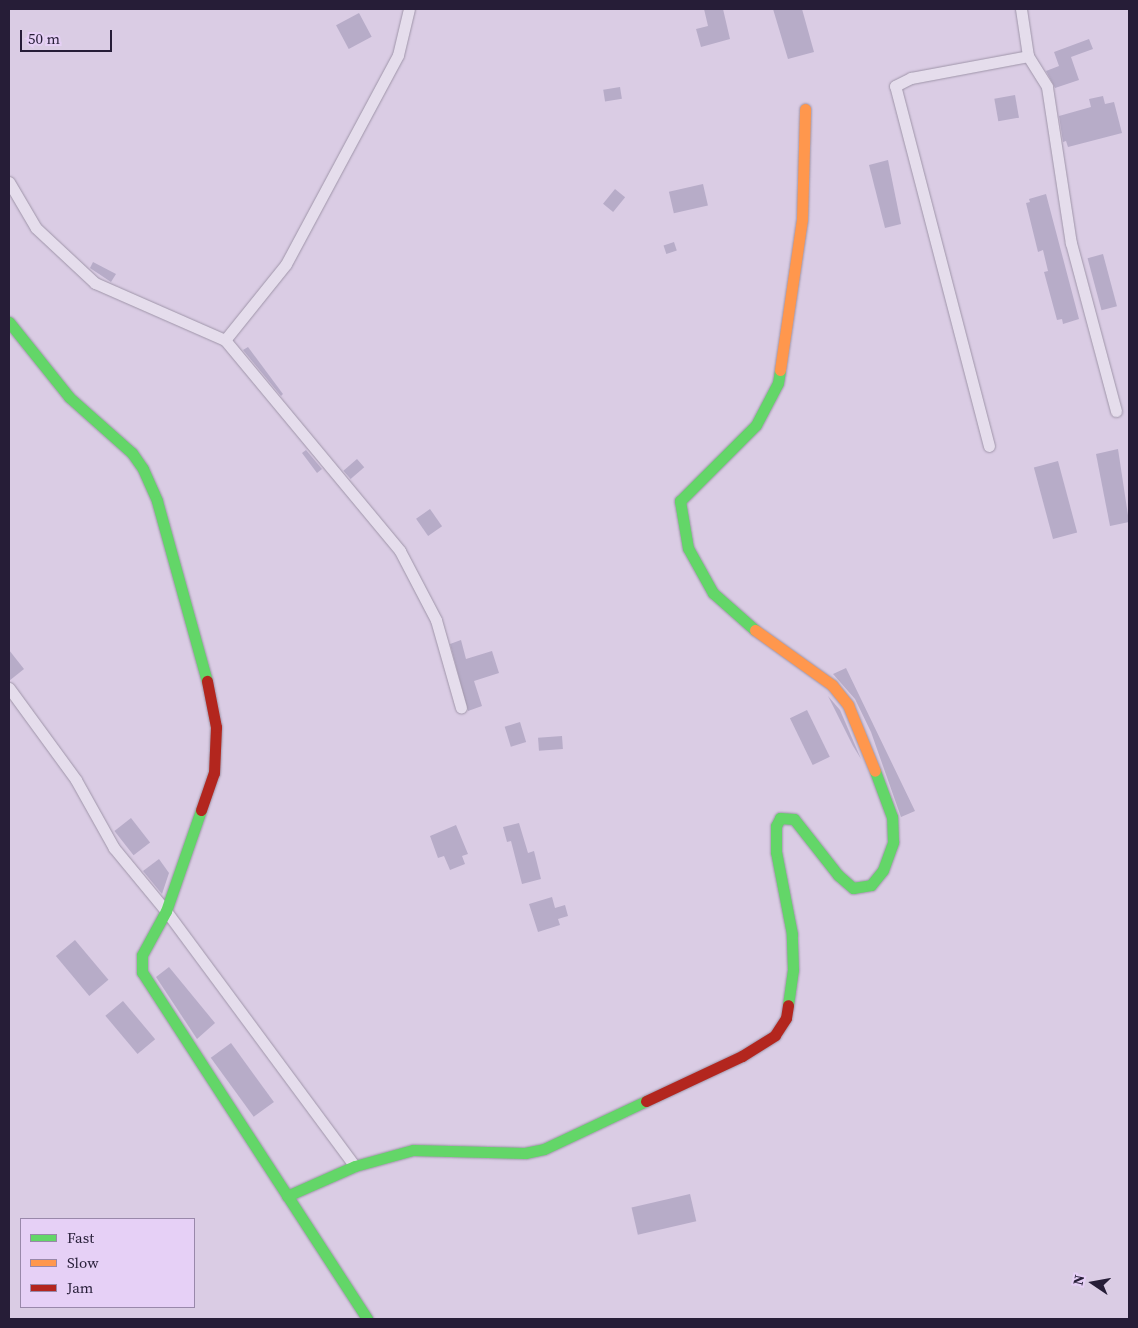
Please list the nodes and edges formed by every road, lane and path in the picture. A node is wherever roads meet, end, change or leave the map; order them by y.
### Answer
1 (409, 9) edge
2 (1021, 9) edge
3 (1028, 56) junction
4 (805, 109) dead end
5 (9, 182) edge
6 (9, 322) edge
7 (225, 340) junction
8 (1116, 411) dead end
9 (989, 446) dead end
10 (9, 688) edge
11 (461, 708) dead end
12 (166, 912) junction
13 (354, 1166) junction
14 (287, 1196) junction
15 (367, 1319) edge

1 - 7 street
2 - 3 street
3 - 8 street
3 - 9 street
4 - 13 street
5 - 7 street
6 - 12 street
7 - 11 street
10 - 12 street
12 - 13 street
12 - 14 street
13 - 14 street
14 - 15 street

